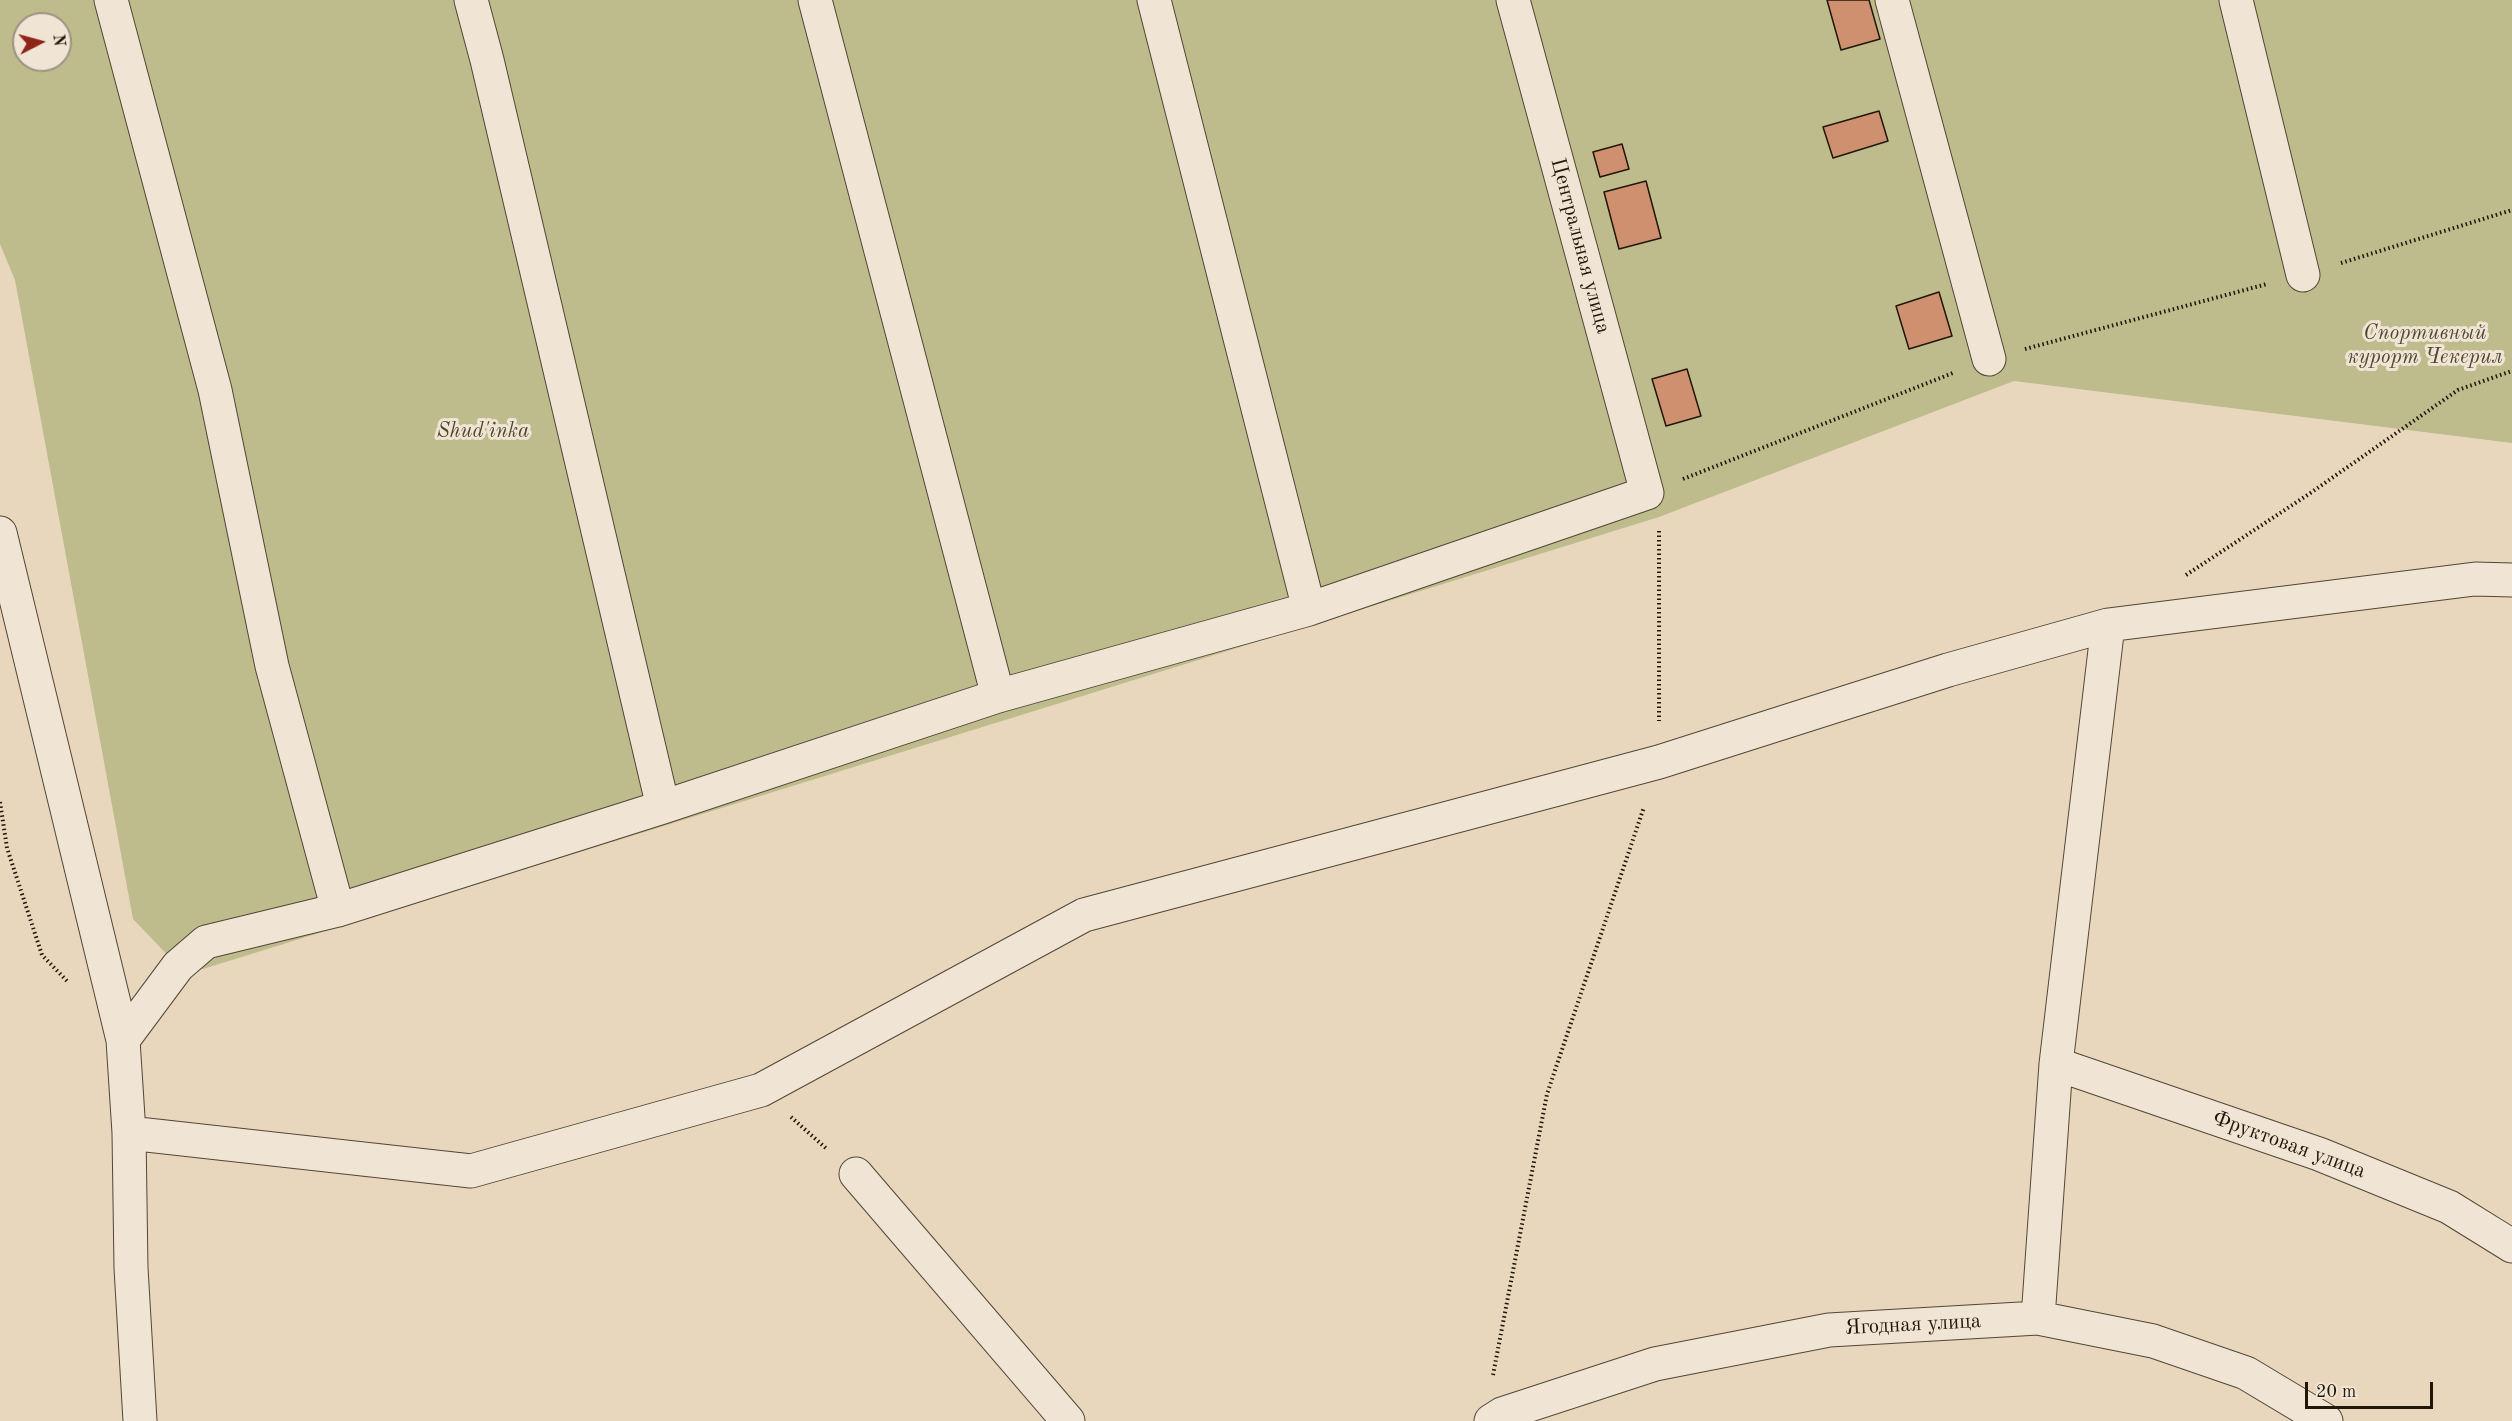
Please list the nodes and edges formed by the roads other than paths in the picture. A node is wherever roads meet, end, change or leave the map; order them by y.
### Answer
1 (111, 0) edge
2 (471, 0) edge
3 (815, 0) edge
4 (1154, 0) edge
5 (1513, 0) edge
6 (1892, 0) edge
7 (2236, 0) edge
8 (2303, 275) road end
9 (1989, 359) road end
10 (0, 533) edge
11 (2512, 580) edge
12 (1309, 609) junction
13 (2109, 625) junction
14 (998, 696) junction
15 (663, 807) junction
16 (338, 910) junction
17 (123, 1040) junction
18 (2056, 1064) junction
19 (129, 1133) junction
20 (856, 1174) road end
21 (2512, 1246) edge
22 (2038, 1318) junction
23 (1497, 1418) edge
24 (140, 1421) edge
25 (1068, 1421) edge
26 (2326, 1421) edge

1 - 16 street
2 - 15 street
3 - 14 street
4 - 12 street
5 - 12 street, Центральная улица
6 - 9 street
7 - 8 street
10 - 17 street
11 - 13 street
12 - 14 street
13 - 18 street
13 - 19 street
14 - 15 street
15 - 16 street
16 - 17 street
17 - 19 street
18 - 21 street, Фруктовая улица
18 - 22 street
19 - 24 street
20 - 25 street
22 - 23 street, Ягодная улица
22 - 26 street, Ягодная улица

